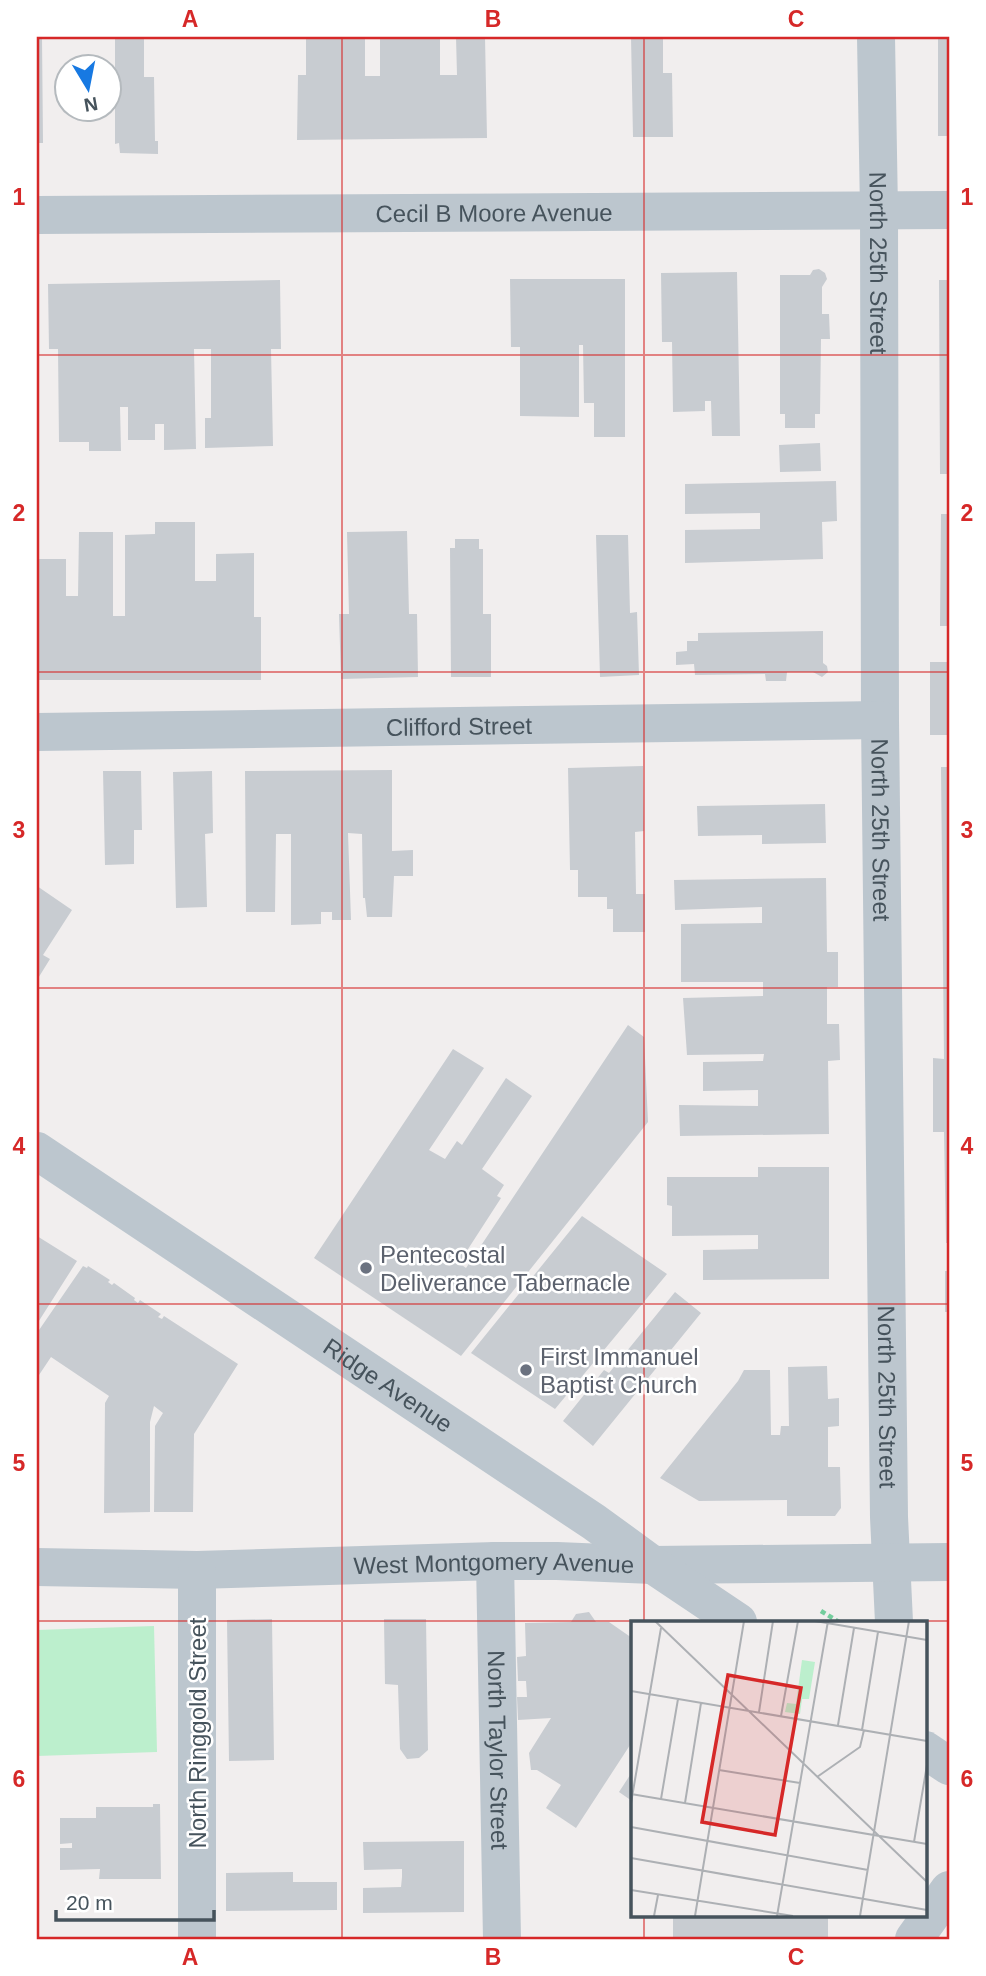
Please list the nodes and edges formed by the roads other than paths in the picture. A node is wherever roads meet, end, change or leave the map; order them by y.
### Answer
1 (876, 37) edge
2 (949, 210) edge
3 (879, 211) junction
4 (37, 215) edge
5 (880, 720) junction
6 (37, 732) edge
7 (37, 1151) edge
8 (495, 1561) junction
9 (949, 1562) edge
10 (890, 1564) junction
11 (653, 1565) junction
12 (37, 1567) edge
13 (197, 1570) junction
14 (737, 1621) edge
15 (894, 1621) edge
16 (926, 1751) edge
17 (949, 1766) edge
18 (949, 1890) edge
19 (900, 1916) edge
20 (197, 1939) edge
21 (502, 1939) edge
22 (900, 1939) edge
23 (914, 1939) edge

1 - 3 street, North 25th Street
2 - 3 street, Cecil B Moore Avenue
3 - 4 street, Cecil B Moore Avenue
3 - 5 street, North 25th Street
5 - 6 street, Clifford Street
5 - 10 street, North 25th Street
7 - 11 street, Ridge Avenue
8 - 11 street, West Montgomery Avenue
8 - 13 street, West Montgomery Avenue
8 - 21 street, North Taylor Street
9 - 10 street, West Montgomery Avenue
10 - 11 street, West Montgomery Avenue
10 - 15 street, North 25th Street
11 - 14 street, Ridge Avenue
12 - 13 street, West Montgomery Avenue
13 - 20 street, North Ringgold Street
16 - 17 street
18 - 23 street
19 - 22 street

